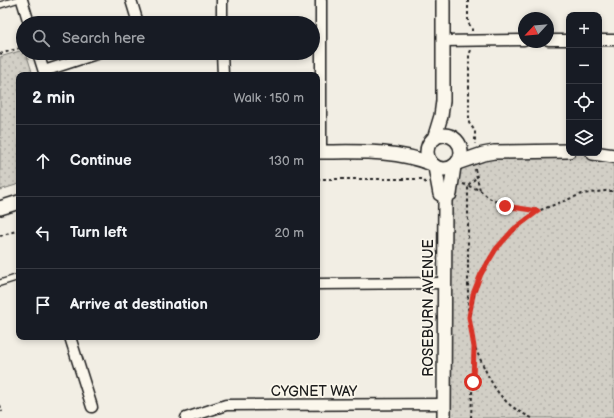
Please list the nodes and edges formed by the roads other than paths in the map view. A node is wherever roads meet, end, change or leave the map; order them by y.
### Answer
1 (16, 0) edge
2 (22, 0) edge
3 (131, 0) edge
4 (222, 0) edge
5 (321, 0) edge
6 (443, 0) edge
7 (0, 5) edge
8 (27, 16) edge
9 (136, 16) edge
10 (222, 16) edge
11 (442, 40) junction
12 (518, 40) edge
13 (554, 40) edge
14 (566, 40) edge
15 (602, 40) edge
16 (614, 40) edge
17 (40, 60) edge
18 (80, 60) edge
19 (222, 60) edge
20 (44, 72) edge
21 (47, 72) edge
22 (223, 72) edge
23 (320, 76) edge
24 (443, 101) junction
25 (432, 141) junction
26 (456, 141) junction
27 (566, 151) edge
28 (320, 152) edge
29 (391, 153) junction
30 (474, 153) junction
31 (602, 154) edge
32 (614, 156) edge
33 (456, 165) junction
34 (434, 166) junction
35 (445, 198) junction
36 (16, 203) edge
37 (0, 208) edge
38 (16, 278) edge
39 (0, 282) edge
40 (444, 283) junction
41 (320, 284) edge
42 (71, 340) edge
43 (444, 404) junction
44 (92, 407) dead end
45 (186, 418) edge
46 (444, 418) edge

1 - 7 lane
2 - 8 street
3 - 9 street
4 - 10 street
5 - 23 street
6 - 11 street
11 - 12 street
11 - 24 street
13 - 14 street
15 - 16 street
17 - 20 street
18 - 21 street
19 - 22 street
24 - 25 street
24 - 26 street
25 - 26 street
25 - 29 street
25 - 34 street
26 - 30 street
26 - 33 street
27 - 30 street
28 - 29 street
29 - 34 street
30 - 33 street
31 - 32 street
33 - 34 street
33 - 35 street, ROSEBURN AVENUE
34 - 35 street, ROSEBURN AVENUE
35 - 40 street, ROSEBURN AVENUE
36 - 37 street
38 - 39 lane
40 - 41 street
40 - 43 street, ROSEBURN AVENUE
42 - 44 street
43 - 45 street, CYGNET WAY
43 - 46 street, ROSEBURN AVENUE

